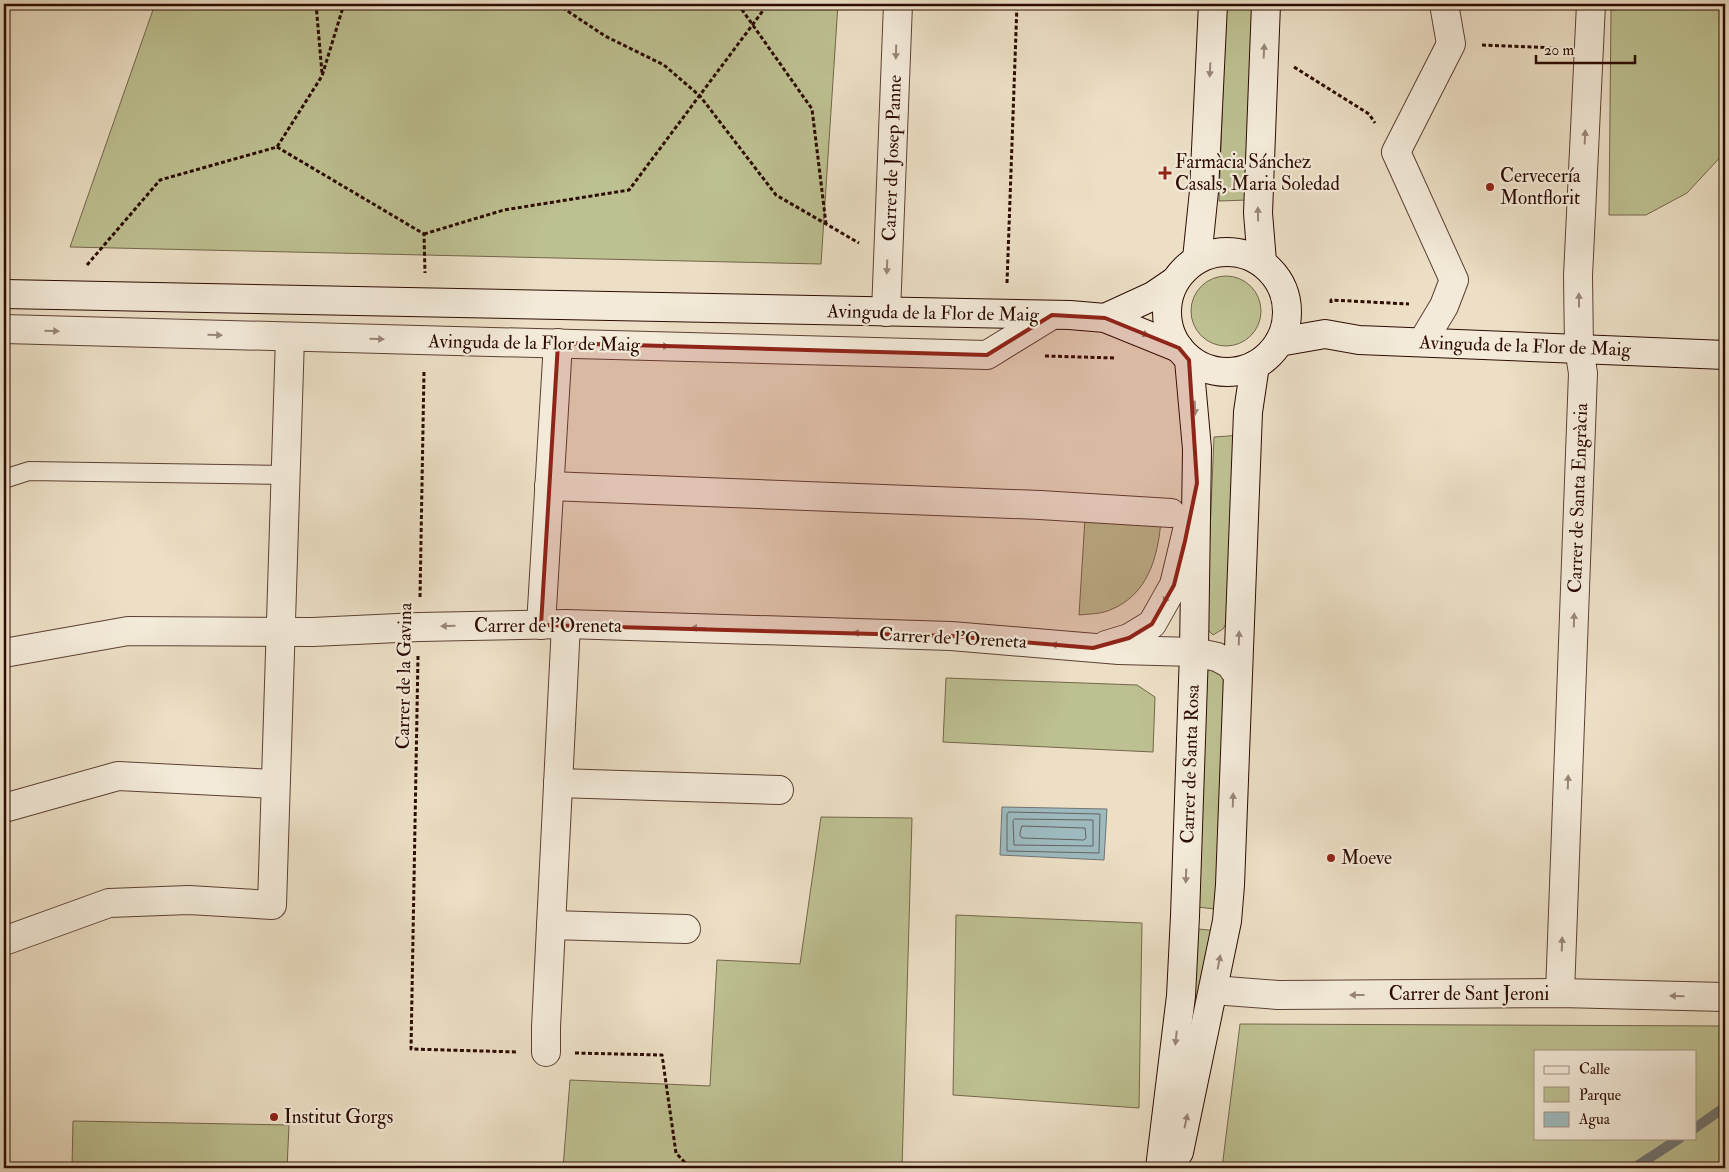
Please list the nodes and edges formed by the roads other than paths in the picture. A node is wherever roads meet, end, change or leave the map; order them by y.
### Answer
1 (898, 4) edge
2 (1213, 4) edge
3 (1266, 4) edge
4 (1444, 4) edge
5 (1590, 4) edge
6 (1197, 259) junction
7 (1262, 262) junction
8 (1175, 280) junction
9 (1284, 291) junction
10 (4, 294) edge
11 (886, 312) junction
12 (1052, 315) junction
13 (1105, 318) junction
14 (4, 329) edge
15 (1325, 334) junction
16 (290, 337) junction
17 (1423, 341) junction
18 (1279, 342) junction
19 (558, 344) junction
20 (1579, 348) junction
21 (1184, 354) junction
22 (1725, 355) edge
23 (1255, 365) junction
24 (285, 475) junction
25 (4, 479) edge
26 (1197, 483) junction
27 (549, 486) junction
28 (1171, 513) dead end
29 (553, 625) junction
30 (280, 632) junction
31 (1094, 648) junction
32 (1194, 652) junction
33 (4, 653) edge
34 (1237, 674) junction
35 (558, 783) junction
36 (275, 784) junction
37 (779, 790) dead end
38 (4, 808) edge
39 (551, 925) junction
40 (686, 929) dead end
41 (4, 941) edge
42 (1213, 990) junction
43 (1560, 993) junction
44 (1725, 997) edge
45 (546, 1052) dead end
46 (1160, 1168) edge
47 (1175, 1168) edge

1 -> 11 street, Carrer de Josep Panne
2 -> 6 street
7 -> 3 street
4 - 17 street
20 -> 5 street, Carrer de Santa Engràcia
6 - 7 street
6 - 8 street
7 - 9 street
8 - 13 street
8 - 21 street
9 - 15 street
9 - 18 street
10 - 11 street, Avinguda de la Flor de Maig
11 - 12 street, Avinguda de la Flor de Maig
12 - 13 street, Avinguda de la Flor de Maig
19 -> 12 street, Avinguda de la Flor de Maig
13 -> 21 street
14 -> 16 street, Avinguda de la Flor de Maig
15 - 17 street, Avinguda de la Flor de Maig
15 - 18 street, Avinguda de la Flor de Maig
16 -> 19 street, Avinguda de la Flor de Maig
16 - 24 street
17 - 20 street, Avinguda de la Flor de Maig
18 - 23 street
19 - 27 street
20 - 22 street, Avinguda de la Flor de Maig
43 -> 20 street, Carrer de Santa Engràcia
21 - 23 street
21 -> 26 street, Carrer de Santa Rosa
34 -> 23 street
24 - 25 lane
24 - 30 street
26 -> 31 street, Carrer de l'Oreneta
26 - 32 street, Carrer de Santa Rosa
27 - 28 street
27 - 29 street
29 -> 30 street, Carrer de l'Oreneta
31 -> 29 street, Carrer de l'Oreneta
29 - 35 street
30 - 33 street, Carrer de l'Oreneta
30 - 36 street
31 - 32 street, Carrer de l'Oreneta
32 - 34 street, Carrer de l'Oreneta
32 -> 46 street, Carrer de Santa Rosa
42 -> 34 street
35 - 37 street
35 - 39 street
36 - 38 street
36 - 41 street
39 - 40 street
39 - 45 street
43 -> 42 street, Carrer de Sant Jeroni
47 -> 42 street
44 -> 43 street, Carrer de Sant Jeroni

